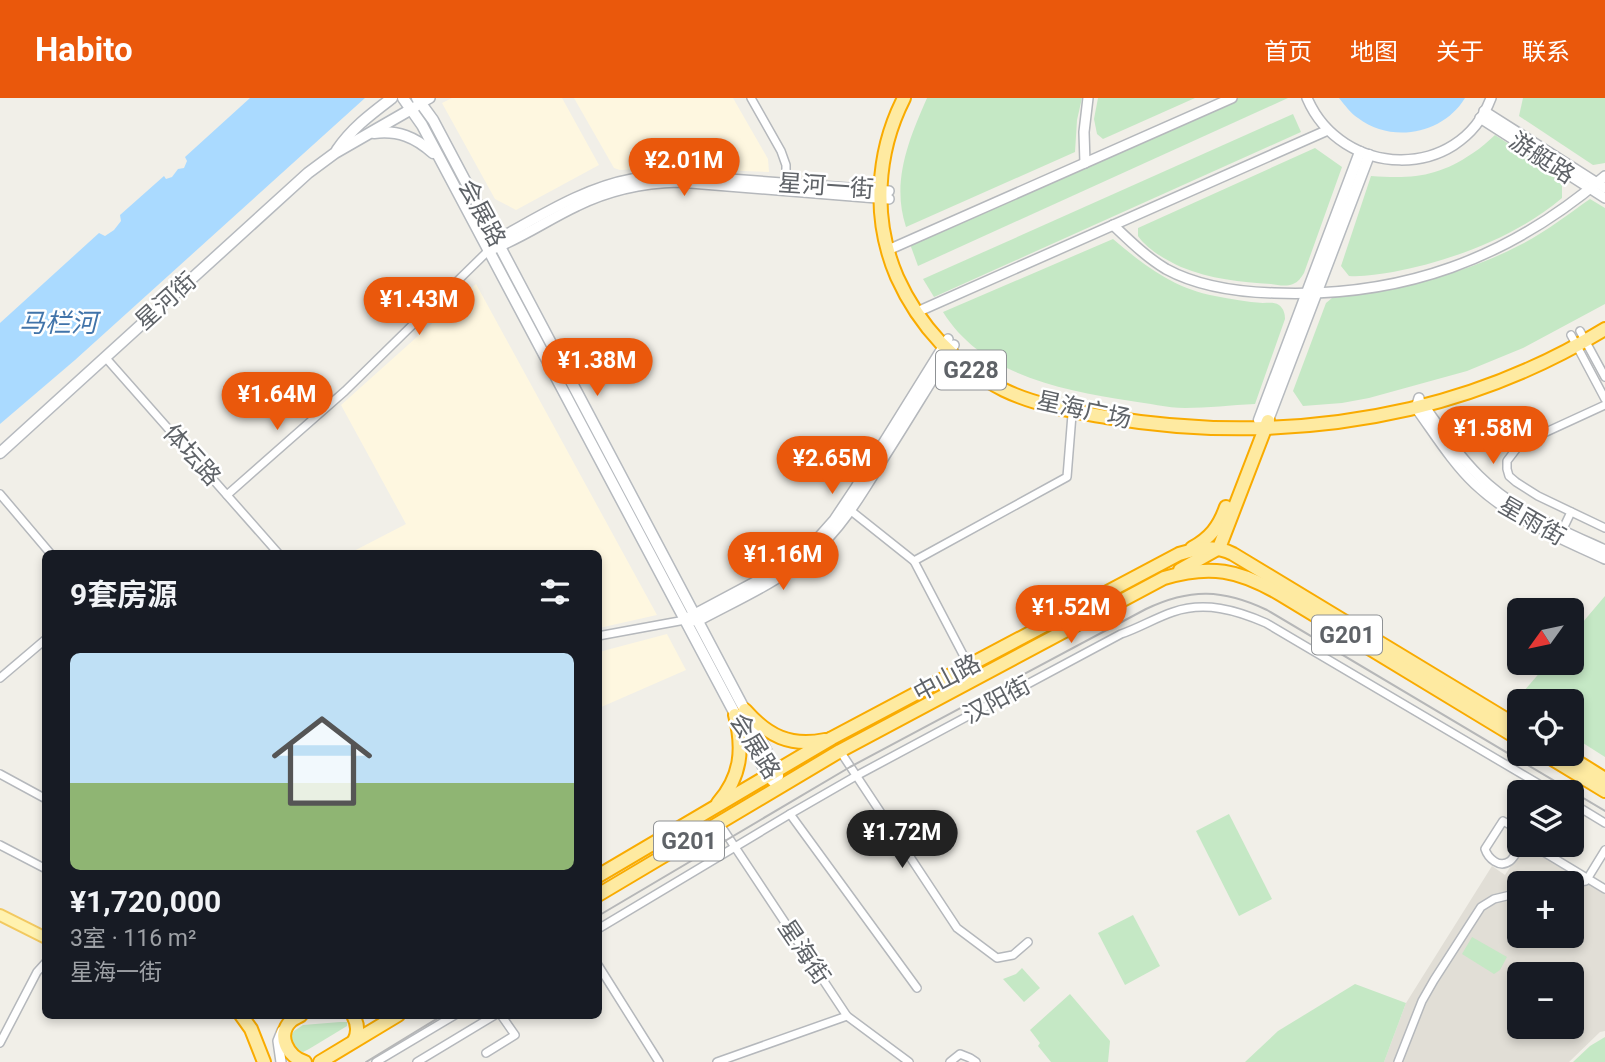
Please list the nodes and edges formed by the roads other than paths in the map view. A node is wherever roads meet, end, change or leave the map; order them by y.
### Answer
1 (392, 98) edge
2 (403, 98) edge
3 (751, 98) edge
4 (904, 98) edge
5 (913, 98) edge
6 (1087, 98) edge
7 (1232, 98) edge
8 (1307, 98) edge
9 (1491, 98) edge
10 (421, 99) edge
11 (411, 109) junction
12 (1482, 114) junction
13 (1328, 130) junction
14 (370, 133) junction
15 (335, 153) junction
16 (1364, 154) junction
17 (1085, 163) junction
18 (443, 166) junction
19 (1605, 176) edge
20 (786, 183) junction
21 (1597, 186) edge
22 (884, 194) junction
23 (1605, 198) edge
24 (1113, 225) junction
25 (498, 243) junction
26 (892, 249) junction
27 (488, 251) junction
28 (1312, 293) junction
29 (920, 311) junction
30 (1605, 320) edge
31 (1605, 329) edge
32 (1577, 337) junction
33 (949, 345) junction
34 (105, 357) junction
35 (1605, 377) edge
36 (1605, 399) edge
37 (1420, 404) junction
38 (1605, 405) edge
39 (1072, 407) junction
40 (1262, 424) junction
41 (0, 453) edge
42 (0, 494) edge
43 (228, 495) junction
44 (850, 510) junction
45 (1573, 513) junction
46 (1605, 528) edge
47 (1563, 535) junction
48 (1219, 548) junction
49 (47, 550) edge
50 (275, 550) edge
51 (1605, 550) edge
52 (1179, 554) junction
53 (1605, 559) edge
54 (914, 561) junction
55 (1164, 578) junction
56 (696, 617) junction
57 (685, 620) junction
58 (602, 635) edge
59 (42, 642) edge
60 (969, 666) junction
61 (0, 678) edge
62 (740, 713) junction
63 (1507, 720) edge
64 (1507, 732) edge
65 (832, 738) junction
66 (839, 751) junction
67 (1564, 766) edge
68 (1584, 766) edge
69 (0, 774) edge
70 (772, 774) junction
71 (856, 776) junction
72 (1605, 779) edge
73 (1532, 780) edge
74 (779, 787) junction
75 (1605, 791) edge
76 (42, 797) edge
77 (1584, 810) edge
78 (709, 811) junction
79 (790, 814) junction
80 (719, 823) junction
81 (1507, 823) edge
82 (1605, 823) edge
83 (0, 845) edge
84 (735, 847) junction
85 (1605, 850) edge
86 (1513, 857) edge
87 (1552, 857) edge
88 (42, 867) edge
89 (602, 874) edge
90 (1588, 878) junction
91 (1584, 881) edge
92 (1605, 889) edge
93 (602, 893) edge
94 (1507, 896) edge
95 (0, 915) edge
96 (602, 927) edge
97 (42, 936) edge
98 (1028, 942) dead end
99 (42, 966) edge
100 (602, 971) edge
101 (917, 988) dead end
102 (847, 1016) junction
103 (244, 1019) edge
104 (295, 1019) edge
105 (295, 1019) edge
106 (355, 1019) edge
107 (391, 1019) edge
108 (448, 1019) edge
109 (489, 1019) edge
110 (505, 1019) edge
111 (354, 1041) junction
112 (0, 1043) edge
113 (486, 1053) dead end
114 (431, 1058) edge
115 (657, 1060) edge
116 (320, 1061) edge
117 (264, 1062) edge
118 (281, 1062) edge
119 (305, 1062) edge
120 (376, 1062) edge
121 (417, 1062) edge
122 (648, 1062) edge
123 (717, 1062) edge
124 (909, 1062) edge
125 (950, 1062) edge
126 (976, 1062) edge
127 (1398, 1062) edge

1 - 15 main road, 星河街
2 - 11 main road, 会展路
3 - 20 street
4 - 22 highway, 星海广场 / G228
5 - 22 highway, 星海广场 / G228
6 - 17 street
7 - 17 street
8 - 13 street
9 - 12 street
10 - 11 main road, 星河街
10 - 25 main road, 会展路
11 - 14 main road, 星河街
11 - 18 main road, 会展路
12 - 16 street
12 - 21 street, 游艇路
13 - 16 street
13 - 24 street
14 - 15 main road, 星河街
14 - 18 main road
15 - 34 main road, 星河街
16 - 28 main road
17 - 26 street
18 - 27 main road, 会展路
19 - 21 street
20 - 22 street, 星河一街
20 - 25 street, 星河一街
21 - 23 street, 游艇路
21 - 28 street
22 - 25 street, 星河一街
22 - 26 highway, 星海广场 / G228
24 - 28 street
24 - 29 street
25 - 27 street, 星河一街
25 - 56 main road, 会展路
26 - 29 highway, 星海广场 / G228
27 - 43 street, 星河一街
27 - 57 main road, 会展路
28 - 40 main road
29 - 33 highway, 星海广场 / G228
30 - 32 highway, 星海广场 / G228
31 - 32 highway, 星海广场 / G228
32 - 35 street
32 - 36 street
32 - 37 highway, 星海广场 / G228
33 - 39 highway, 星海广场 / G228
33 - 44 street
33 - 56 street
34 - 41 main road, 星河街
34 - 43 street, 体坛路
37 - 40 highway, 星海广场 / G228
37 - 47 street, 星雨街
38 - 45 street
39 - 40 highway, 星海广场 / G228
39 - 54 street
40 - 48 highway
40 - 52 highway
42 - 49 street
43 - 50 street, 体坛路
44 - 54 street
44 - 56 street
45 - 46 street
45 - 47 street
47 - 51 street, 星雨街
47 - 53 street, 星雨街
48 - 52 highway, 中山路 / G201
48 - 55 highway
48 - 63 highway, G201
52 - 60 highway, 中山路 / G201
54 - 60 street
55 - 64 highway, 中山路 / G201
55 - 66 highway, 中山路 / G201
56 - 57 street
56 - 62 main road, 会展路
57 - 58 street
57 - 62 main road, 会展路
59 - 61 street
60 - 65 highway, 中山路 / G201
62 - 65 highway
62 - 70 main road, 会展路
62 - 78 highway
65 - 70 highway, 中山路 / G201
66 - 71 street
66 - 74 highway, 中山路 / G201
67 - 75 highway
68 - 72 highway
69 - 76 street
70 - 74 main road, 会展路
70 - 78 highway, 中山路 / G201
71 - 73 street, 汉阳街
71 - 79 street, 汉阳街
71 - 98 street
74 - 80 highway, 中山路 / G201
77 - 82 street
78 - 89 highway, 中山路 / G201
79 - 84 street, 汉阳街
79 - 101 street
80 - 84 street, 星海街
80 - 93 highway, 中山路 / G201
81 - 86 street
83 - 88 street
84 - 96 street, 汉阳街
84 - 102 street, 星海街
85 - 90 street
87 - 90 street
90 - 91 street
90 - 92 street
94 - 127 street
95 - 97 main road
99 - 112 street
100 - 115 street
102 - 123 street
102 - 124 street, 星海街
103 - 117 highway
104 - 118 street
105 - 119 highway
106 - 111 highway
107 - 111 highway
108 - 120 street
109 - 114 street
110 - 113 street
111 - 116 highway
114 - 121 street
115 - 122 street
125 - 126 street

